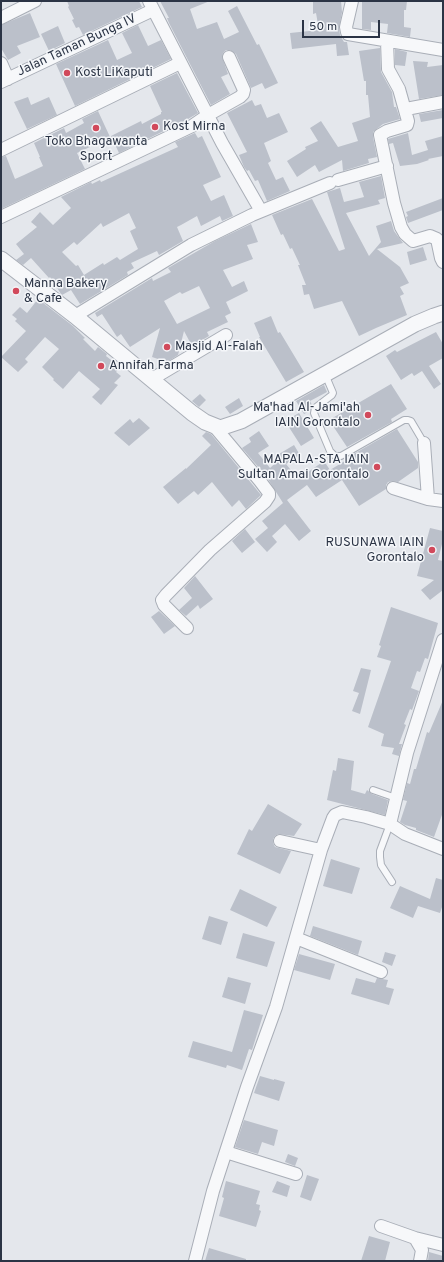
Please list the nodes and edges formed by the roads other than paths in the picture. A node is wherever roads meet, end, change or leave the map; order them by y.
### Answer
1 (35, 1) edge
2 (352, 1) edge
3 (151, 6) edge
4 (1, 18) edge
5 (388, 41) junction
6 (443, 50) edge
7 (229, 57) dead end
8 (1, 63) edge
9 (180, 63) junction
10 (4, 80) edge
11 (443, 102) edge
12 (406, 109) junction
13 (208, 115) junction
14 (1, 150) edge
15 (387, 166) junction
16 (261, 211) junction
17 (1, 217) edge
18 (1, 259) edge
19 (443, 262) edge
20 (443, 313) edge
21 (75, 316) junction
22 (226, 335) dead end
23 (325, 374) junction
24 (152, 379) junction
25 (214, 426) junction
26 (424, 443) joint
27 (397, 489) dead end
28 (428, 499) junction
29 (443, 501) edge
30 (187, 628) dead end
31 (443, 640) edge
32 (437, 680) edge
33 (373, 790) dead end
34 (396, 798) junction
35 (390, 824) junction
36 (280, 840) dead end
37 (443, 849) edge
38 (321, 850) junction
39 (392, 882) dead end
40 (296, 938) junction
41 (381, 972) dead end
42 (226, 1152) junction
43 (296, 1174) dead end
44 (381, 1226) dead end
45 (415, 1238) junction
46 (443, 1245) edge
47 (195, 1261) edge
48 (420, 1261) edge

1 - 4 street
2 - 5 street
3 - 9 street
3 - 10 street, Jalan Taman Bunga IV
5 - 6 street
5 - 12 street
7 - 13 street
8 - 10 street
9 - 13 street
9 - 14 street
11 - 12 street
12 - 15 street
13 - 16 street
13 - 17 street
15 - 16 street
15 - 19 street
16 - 21 street
18 - 21 street
20 - 23 street
21 - 24 street
22 - 24 street
23 - 25 street
23 - 26 lane
24 - 25 street
25 - 30 street
26 - 28 street
27 - 28 street
28 - 29 street
31 - 32 street
32 - 34 street
33 - 34 lane
34 - 35 street
35 - 37 street
35 - 38 street
35 - 39 lane
36 - 38 street
38 - 40 street
40 - 41 street
40 - 42 street
42 - 43 street
42 - 47 street
44 - 45 street
45 - 46 street
45 - 48 street

